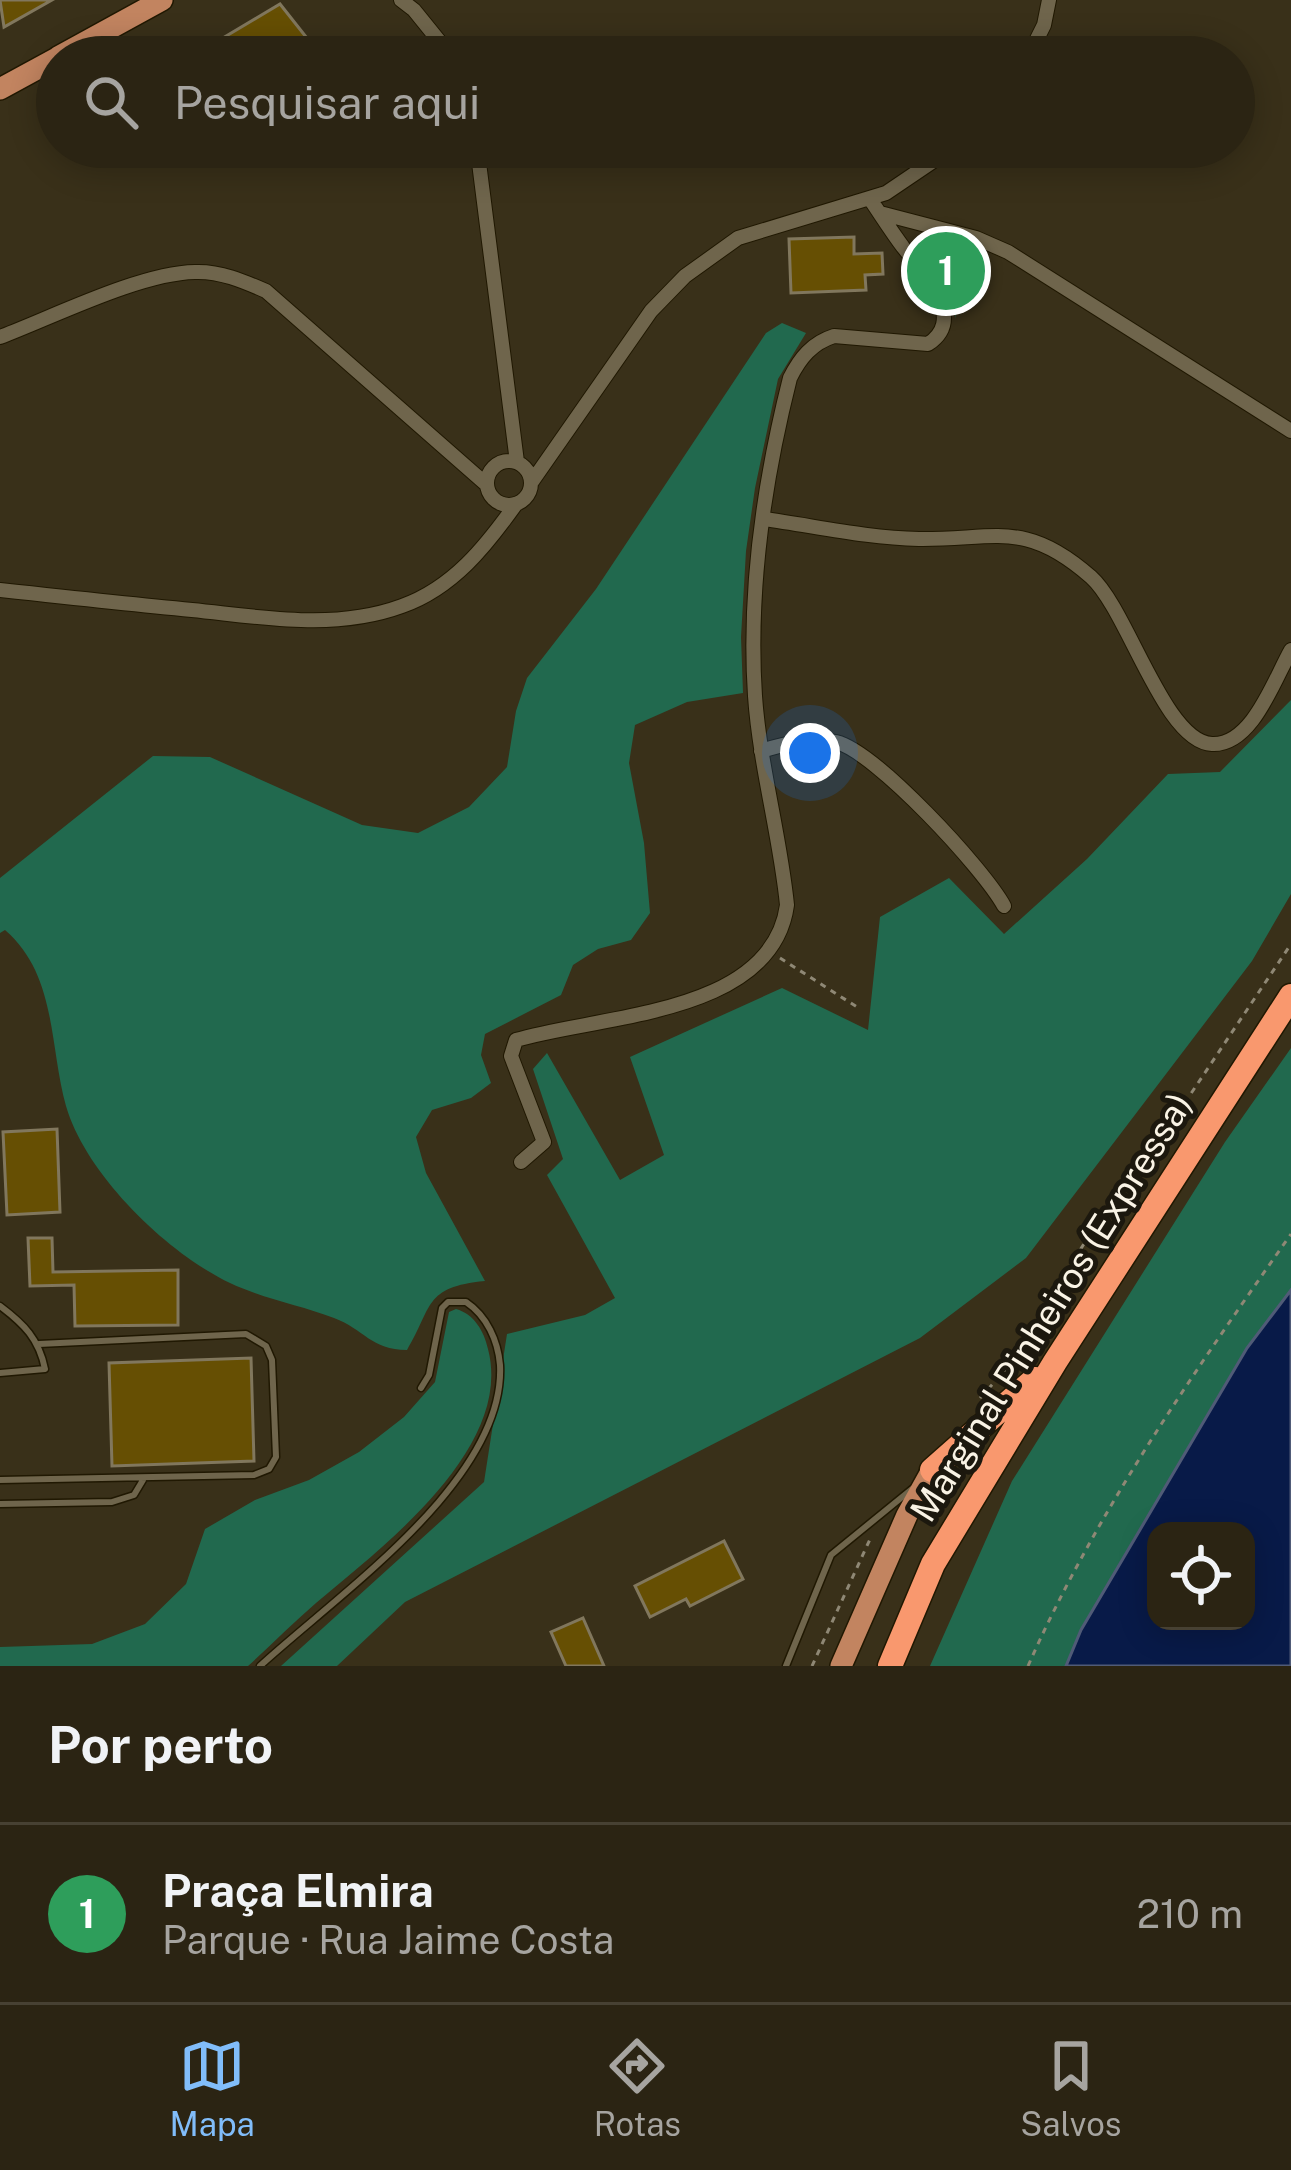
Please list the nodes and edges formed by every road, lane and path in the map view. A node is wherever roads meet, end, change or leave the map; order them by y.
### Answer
1 (162, 0) edge
2 (401, 0) edge
3 (1049, 0) edge
4 (96, 36) edge
5 (435, 36) edge
6 (1038, 36) edge
7 (36, 69) edge
8 (0, 89) edge
9 (480, 168) edge
10 (926, 168) edge
11 (870, 199) junction
12 (880, 213) junction
13 (0, 337) edge
14 (1291, 430) edge
15 (521, 469) junction
16 (489, 478) junction
17 (497, 501) junction
18 (516, 504) junction
19 (764, 519) junction
20 (495, 534) junction
21 (0, 590) edge
22 (1291, 650) edge
23 (761, 751) junction
24 (1004, 906) dead end
25 (1291, 944) edge
26 (769, 950) junction
27 (1291, 996) edge
28 (857, 1007) dead end
29 (521, 1162) dead end
30 (1291, 1234) edge
31 (0, 1306) edge
32 (39, 1344) junction
33 (1054, 1362) junction
34 (0, 1373) edge
35 (421, 1388) dead end
36 (978, 1401) dead end
37 (932, 1470) junction
38 (0, 1480) edge
39 (143, 1480) junction
40 (0, 1504) edge
41 (882, 1516) junction
42 (260, 1666) edge
43 (786, 1666) edge
44 (812, 1666) edge
45 (841, 1666) edge
46 (890, 1666) edge
47 (1028, 1666) edge

1 - 4 main road
2 - 5 street
3 - 6 street
7 - 8 main road
9 - 15 street
10 - 11 street
11 - 12 street
11 - 15 street
12 - 14 street
12 - 19 street
13 - 16 street
15 - 16 street
15 - 18 street
16 - 17 street
17 - 18 street
17 - 20 street
18 - 20 street
19 - 22 street
19 - 23 street
20 - 21 street
23 - 24 street
23 - 26 street
25 - 36 path
26 - 28 path
26 - 29 street
27 - 33 highway, Marginal Pinheiros (Expressa)
30 - 47 path
31 - 32 lane
32 - 34 lane
32 - 39 lane
33 - 37 highway
33 - 46 highway, Marginal Pinheiros (Expressa)
35 - 42 lane
37 - 41 lane
37 - 45 main road
38 - 39 lane
39 - 40 lane
41 - 43 lane
41 - 44 path

